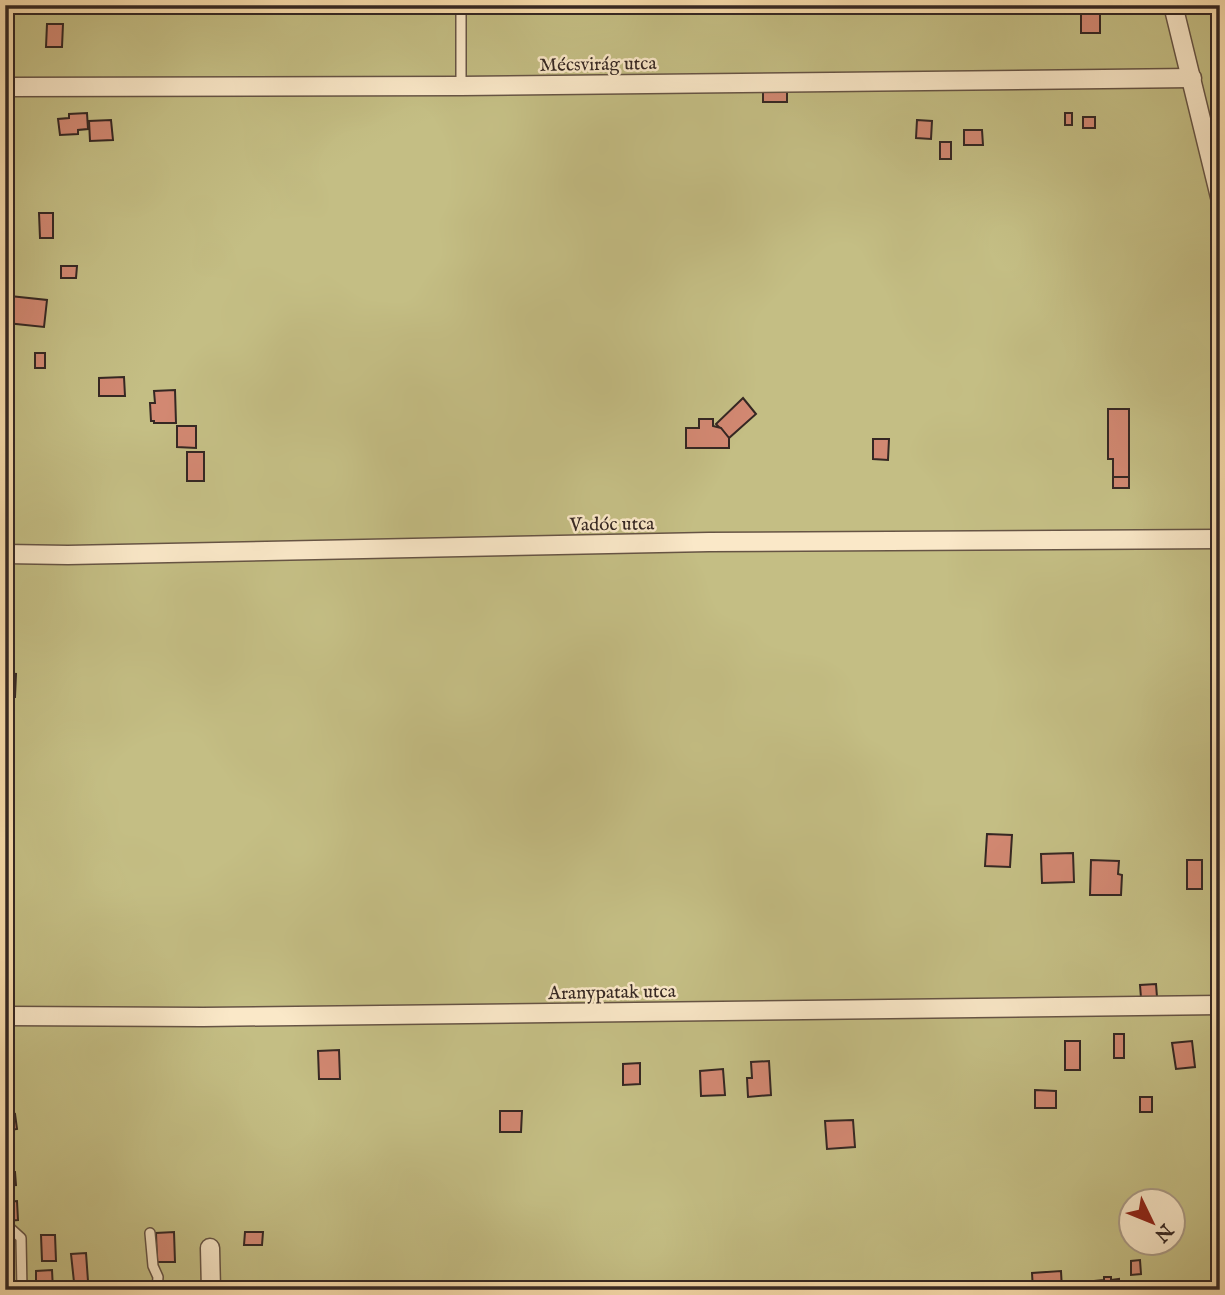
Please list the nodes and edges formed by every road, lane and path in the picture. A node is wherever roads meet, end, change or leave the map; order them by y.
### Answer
1 (461, 5) edge
2 (1173, 5) edge
3 (1192, 78) junction
4 (461, 86) junction
5 (5, 87) edge
6 (1220, 197) edge
7 (1220, 539) edge
8 (5, 554) edge
9 (1220, 1005) edge
10 (5, 1016) edge
11 (5, 1229) edge
12 (150, 1233) dead end
13 (210, 1248) dead end
14 (22, 1290) edge
15 (157, 1290) edge
16 (211, 1290) edge

1 - 4 lane
2 - 3 street
3 - 4 street, Mécsvirág utca
3 - 6 street
4 - 5 street, Mécsvirág utca
7 - 8 street, Vadóc utca
9 - 10 street, Aranypatak utca
11 - 14 lane
12 - 15 lane
13 - 16 street

